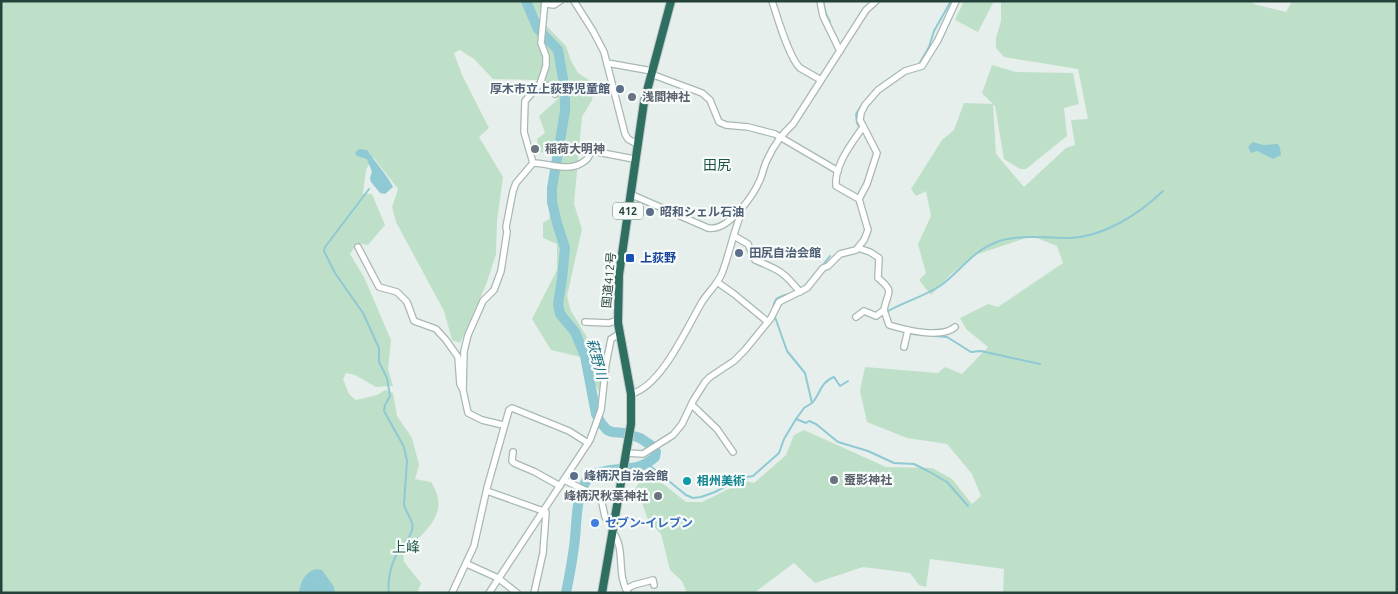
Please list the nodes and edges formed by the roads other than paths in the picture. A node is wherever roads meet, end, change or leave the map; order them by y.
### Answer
1 (560, 1) edge
2 (574, 1) edge
3 (671, 1) edge
4 (772, 1) edge
5 (820, 1) edge
6 (876, 1) edge
7 (956, 1) edge
8 (545, 3) edge
9 (840, 51) junction
10 (607, 63) junction
11 (651, 73) junction
12 (821, 80) junction
13 (540, 84) junction
14 (554, 94) dead end
15 (862, 129) junction
16 (780, 137) junction
17 (637, 144) junction
18 (634, 159) junction
19 (532, 163) junction
20 (838, 171) junction
21 (630, 194) junction
22 (857, 198) junction
23 (738, 211) junction
24 (734, 236) junction
25 (358, 247) dead end
26 (858, 248) junction
27 (717, 282) junction
28 (798, 291) junction
29 (884, 310) junction
30 (771, 316) junction
31 (856, 316) dead end
32 (618, 320) junction
33 (585, 322) dead end
34 (955, 329) dead end
35 (908, 330) junction
36 (619, 334) junction
37 (904, 347) dead end
38 (463, 390) junction
39 (631, 394) junction
40 (692, 405) junction
41 (503, 425) junction
42 (588, 443) junction
43 (513, 452) dead end
44 (732, 452) dead end
45 (625, 457) junction
46 (562, 483) junction
47 (487, 491) junction
48 (543, 511) junction
49 (613, 530) junction
50 (467, 564) junction
51 (498, 578) junction
52 (653, 580) dead end
53 (627, 591) edge
54 (452, 593) edge
55 (489, 593) edge
56 (518, 593) edge
57 (534, 593) edge
58 (602, 593) edge

1 - 8 street
2 - 10 street
3 - 11 highway, 国道412号 / 412
4 - 12 street
5 - 9 street
6 - 9 street
7 - 15 street
8 - 13 street
9 - 12 street
10 - 11 street
10 - 17 street
11 - 16 street
11 - 17 highway, 国道412号 / 412
12 - 16 street
13 - 14 street
13 - 19 street
15 - 20 street
15 - 22 street
16 - 20 street
16 - 23 street
17 - 18 highway, 国道412号 / 412
18 - 19 street
18 - 21 highway, 国道412号 / 412
19 - 38 street
20 - 22 street
21 - 23 street
21 - 32 highway, 国道412号 / 412
22 - 26 street
23 - 24 street
24 - 27 street
24 - 28 street
25 - 38 street
26 - 28 street
26 - 29 street
27 - 30 street
27 - 39 street
28 - 30 street
29 - 31 street
29 - 35 street
30 - 40 street
32 - 33 street
32 - 36 highway, 国道412号 / 412
34 - 35 street
35 - 37 street
36 - 39 highway, 国道412号 / 412
36 - 42 street
38 - 41 street
39 - 45 highway, 国道412号 / 412
40 - 44 street
40 - 45 street
41 - 42 street
41 - 47 street
42 - 46 street
43 - 46 street
45 - 49 highway, 国道412号 / 412
46 - 48 street
46 - 49 street
47 - 48 street
47 - 50 street
48 - 51 street
48 - 57 street
49 - 53 street
49 - 58 highway, 国道412号 / 412
50 - 51 street
50 - 54 street
51 - 55 street
51 - 56 street
52 - 53 street

